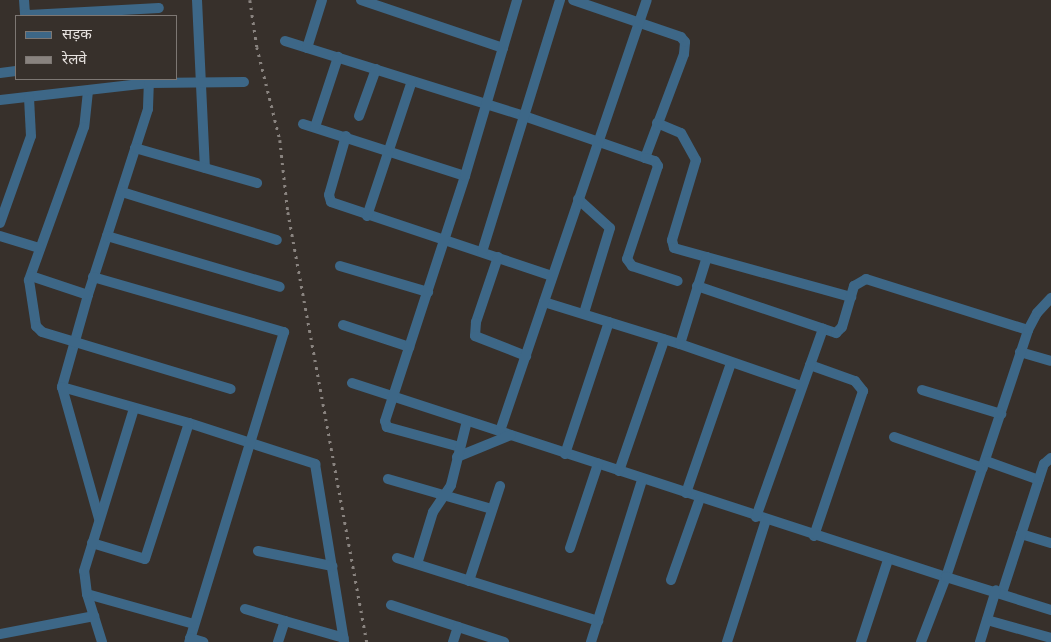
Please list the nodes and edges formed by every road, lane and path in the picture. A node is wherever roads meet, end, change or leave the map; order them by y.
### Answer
1 (24, 0) edge
2 (197, 0) edge
3 (322, 0) edge
4 (361, 0) edge
5 (517, 0) edge
6 (560, 0) edge
7 (573, 0) edge
8 (647, 0) edge
9 (159, 8) edge
10 (639, 22) junction
11 (285, 41) dead end
12 (307, 48) junction
13 (504, 48) junction
14 (338, 57) junction
15 (376, 69) junction
16 (15, 71) edge
17 (0, 73) edge
18 (201, 80) junction
19 (149, 81) edge
20 (412, 81) junction
21 (244, 82) dead end
22 (88, 92) junction
23 (29, 97) junction
24 (0, 100) edge
25 (485, 104) junction
26 (359, 116) dead end
27 (524, 116) junction
28 (658, 123) junction
29 (303, 124) dead end
30 (315, 127) junction
31 (346, 136) junction
32 (597, 142) junction
33 (135, 148) junction
34 (390, 149) junction
35 (645, 158) junction
36 (205, 168) junction
37 (465, 176) junction
38 (257, 183) dead end
39 (122, 192) junction
40 (578, 199) junction
41 (367, 216) junction
42 (0, 223) edge
43 (0, 236) edge
44 (106, 236) junction
45 (277, 240) dead end
46 (442, 241) junction
47 (39, 248) junction
48 (482, 252) junction
49 (498, 257) junction
50 (707, 257) junction
51 (340, 266) dead end
52 (31, 276) junction
53 (552, 276) junction
54 (93, 277) junction
55 (678, 281) dead end
56 (697, 286) junction
57 (280, 287) dead end
58 (428, 292) junction
59 (88, 295) junction
60 (851, 296) junction
61 (1051, 298) edge
62 (544, 302) junction
63 (584, 312) junction
64 (609, 322) junction
65 (343, 325) dead end
66 (823, 329) junction
67 (1028, 330) junction
68 (664, 340) junction
69 (74, 342) junction
70 (680, 344) junction
71 (409, 347) junction
72 (1020, 352) junction
73 (526, 356) junction
74 (1051, 361) edge
75 (732, 363) junction
76 (810, 365) junction
77 (352, 384) dead end
78 (801, 386) junction
79 (62, 387) junction
80 (231, 389) dead end
81 (922, 390) dead end
82 (393, 396) junction
83 (134, 408) junction
84 (1001, 414) junction
85 (467, 421) junction
86 (189, 423) junction
87 (500, 431) junction
88 (511, 435) junction
89 (894, 437) dead end
90 (251, 442) junction
91 (459, 452) junction
92 (565, 454) junction
93 (1051, 458) edge
94 (598, 464) junction
95 (985, 464) junction
96 (619, 470) junction
97 (388, 479) dead end
98 (642, 480) junction
99 (1039, 480) junction
100 (500, 486) dead end
101 (686, 493) junction
102 (443, 496) junction
103 (700, 498) junction
104 (492, 509) junction
105 (761, 518) junction
106 (99, 520) junction
107 (1021, 534) junction
108 (814, 536) junction
109 (92, 543) junction
110 (1051, 543) edge
111 (570, 548) dead end
112 (258, 551) dead end
113 (397, 558) dead end
114 (888, 560) junction
115 (417, 564) junction
116 (332, 566) junction
117 (946, 577) junction
118 (671, 580) dead end
119 (469, 581) junction
120 (999, 591) junction
121 (87, 594) junction
122 (390, 604) dead end
123 (245, 608) dead end
124 (1051, 610) edge
125 (94, 616) junction
126 (987, 620) junction
127 (285, 621) junction
128 (598, 621) junction
129 (194, 624) junction
130 (458, 627) junction
131 (0, 634) edge
132 (1051, 638) edge
133 (189, 640) edge
134 (341, 640) edge
135 (102, 642) edge
136 (203, 642) edge
137 (278, 642) edge
138 (453, 642) edge
139 (504, 642) edge
140 (592, 642) edge
141 (727, 642) edge
142 (861, 642) edge
143 (921, 642) edge
144 (980, 642) edge

1 - 9 street
2 - 18 street
3 - 12 street
4 - 13 street
5 - 13 street
6 - 27 street
7 - 10 street
8 - 10 street
10 - 28 street
10 - 32 street
11 - 12 street
12 - 14 street
13 - 25 street
14 - 15 street
14 - 30 street
15 - 20 street
15 - 26 street
16 - 17 street
18 - 19 street
18 - 21 street
18 - 36 street
19 - 22 street
19 - 33 street
20 - 25 street
20 - 34 street
22 - 23 street
22 - 47 street
23 - 24 street
23 - 42 street
25 - 27 street
25 - 37 street
27 - 32 street
27 - 48 street
28 - 35 street
28 - 50 street
29 - 30 street
30 - 31 street
31 - 34 street
31 - 41 street
32 - 35 street
32 - 40 street
33 - 36 street
33 - 39 street
34 - 37 street
34 - 41 street
35 - 55 street
36 - 38 street
37 - 46 street
39 - 44 street
39 - 45 street
40 - 53 street
40 - 63 street
41 - 46 street
43 - 47 street
44 - 54 street
44 - 57 street
46 - 48 street
46 - 58 street
47 - 52 street
48 - 49 street
49 - 53 street
49 - 73 street
50 - 56 street
50 - 60 street
51 - 58 street
52 - 59 street
52 - 69 street
53 - 62 street
54 - 59 street
54 - 90 street
56 - 66 street
56 - 70 street
58 - 71 street
59 - 69 street
60 - 66 street
60 - 67 street
61 - 67 street
62 - 63 street
62 - 73 street
63 - 64 street
64 - 68 street
64 - 92 street
65 - 71 street
66 - 76 street
67 - 72 street
68 - 70 street
68 - 96 street
69 - 79 street
69 - 80 street
70 - 75 street
71 - 82 street
72 - 74 street
72 - 84 street
73 - 87 street
75 - 78 street
75 - 101 street
76 - 78 street
76 - 108 street
77 - 82 street
78 - 105 street
79 - 83 street
79 - 106 street
81 - 84 street
82 - 85 street
82 - 91 street
83 - 86 street
83 - 106 street
84 - 95 street
85 - 87 street
85 - 91 street
86 - 90 street
86 - 109 street
87 - 88 street
88 - 91 street
88 - 92 street
89 - 95 street
90 - 116 street
90 - 129 street
91 - 102 street
92 - 94 street
93 - 99 street
94 - 96 street
94 - 111 street
95 - 99 street
95 - 117 street
96 - 98 street
97 - 102 street
98 - 101 street
98 - 128 street
99 - 107 street
100 - 104 street
101 - 103 street
102 - 104 street
102 - 115 street
103 - 105 street
103 - 118 street
104 - 119 street
105 - 108 street
105 - 141 street
106 - 109 street
107 - 110 street
107 - 120 street
108 - 114 street
109 - 121 street
112 - 116 street
113 - 115 street
114 - 117 street
114 - 142 street
115 - 119 street
116 - 134 street
117 - 120 street
117 - 143 street
119 - 128 street
120 - 124 street
120 - 126 street
121 - 125 street
121 - 129 street
122 - 130 street
123 - 127 street
125 - 131 street
125 - 135 street
126 - 132 street
126 - 144 street
127 - 134 street
127 - 137 street
128 - 140 street
129 - 133 street
130 - 138 street
130 - 139 street
133 - 136 street

